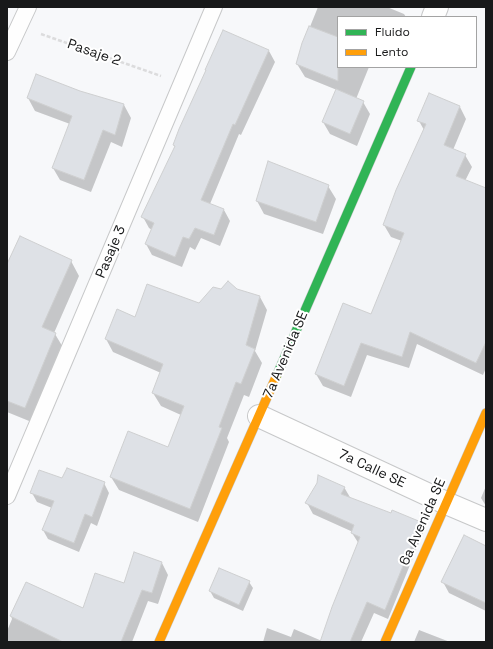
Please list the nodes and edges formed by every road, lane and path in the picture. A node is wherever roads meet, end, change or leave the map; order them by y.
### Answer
1 (28, 7) edge
2 (214, 7) edge
3 (19, 26) junction
4 (7, 52) edge
5 (411, 68) edge
6 (182, 84) junction
7 (486, 413) edge
8 (260, 416) junction
9 (7, 496) edge
10 (446, 503) junction
11 (486, 520) edge
12 (159, 642) edge
13 (385, 642) edge

1 - 3 lane
2 - 6 lane, Pasaje 3
3 - 4 lane
3 - 6 path, Pasaje 2
5 - 8 street, 7a Avenida SE
6 - 9 lane, Pasaje 3
7 - 10 street, 6a Avenida SE
8 - 10 street, 7a Calle SE
8 - 12 street, 7a Avenida SE
10 - 11 street, 7a Calle SE
10 - 13 street, 6a Avenida SE

